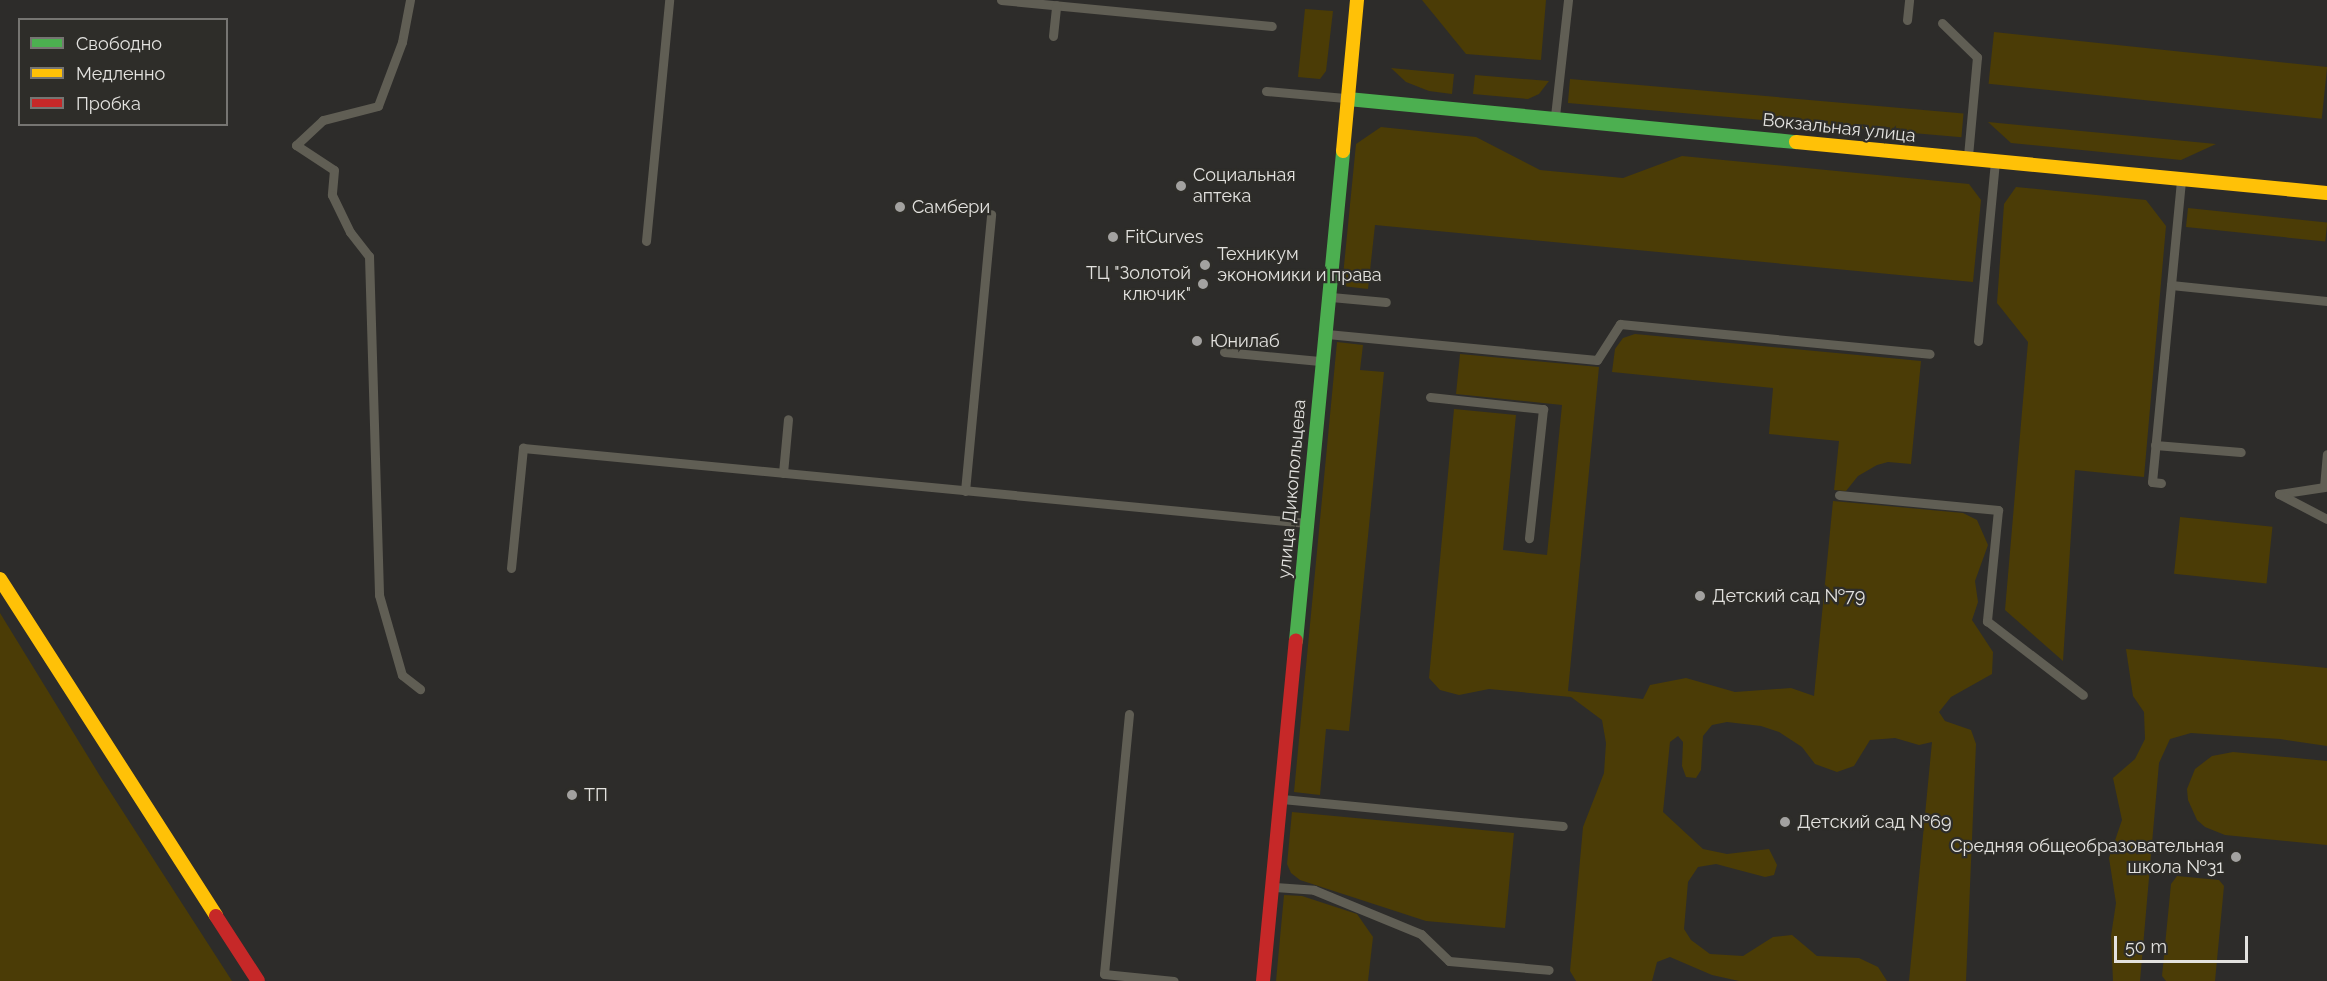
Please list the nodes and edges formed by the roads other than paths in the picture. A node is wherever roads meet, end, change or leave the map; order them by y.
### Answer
1 (409, 0) edge
2 (669, 0) edge
3 (1000, 0) edge
4 (1357, 0) edge
5 (1568, 0) edge
6 (1909, 0) edge
7 (1056, 5) junction
8 (1907, 20) dead end
9 (1942, 23) dead end
10 (1272, 26) dead end
11 (1053, 36) dead end
12 (1266, 91) dead end
13 (1348, 99) junction
14 (1555, 119) junction
15 (1968, 159) junction
16 (1995, 161) junction
17 (2181, 179) junction
18 (2327, 193) edge
19 (991, 214) dead end
20 (646, 241) dead end
21 (2171, 285) junction
22 (1329, 297) junction
23 (2327, 301) edge
24 (1386, 302) dead end
25 (1325, 334) junction
26 (1978, 341) dead end
27 (1224, 352) dead end
28 (1930, 354) dead end
29 (1323, 361) junction
30 (1430, 397) dead end
31 (788, 419) dead end
32 (2156, 445) junction
33 (2241, 452) dead end
34 (2327, 454) edge
35 (783, 473) junction
36 (2161, 483) dead end
37 (965, 491) junction
38 (1839, 495) dead end
39 (2327, 519) edge
40 (1307, 524) junction
41 (1529, 538) dead end
42 (511, 568) dead end
43 (0, 579) edge
44 (420, 689) dead end
45 (2083, 695) dead end
46 (1129, 714) dead end
47 (1281, 798) junction
48 (1563, 826) dead end
49 (1272, 886) junction
50 (1549, 970) dead end
51 (258, 981) edge
52 (1174, 981) edge
53 (1263, 981) edge

1 - 44 lane
2 - 20 lane
3 - 7 lane
4 - 13 street, улица Дикопольцева
5 - 14 lane
6 - 8 lane
7 - 10 lane
7 - 11 lane
9 - 15 lane
12 - 13 lane
13 - 14 street, Вокзальная улица
13 - 22 street, улица Дикопольцева
14 - 15 street, Вокзальная улица
15 - 16 street, Вокзальная улица
16 - 17 street, Вокзальная улица
16 - 26 lane
17 - 18 street, Вокзальная улица
17 - 21 lane
19 - 37 lane
21 - 23 lane
21 - 32 lane
22 - 24 lane
22 - 25 street, улица Дикопольцева
25 - 28 lane
25 - 29 street, улица Дикопольцева
27 - 29 lane
29 - 40 street, улица Дикопольцева
30 - 41 lane
31 - 35 lane
32 - 33 lane
32 - 36 lane
34 - 39 lane
35 - 37 lane
35 - 42 lane
37 - 40 lane
38 - 45 lane
40 - 47 street, улица Дикопольцева
43 - 51 street
46 - 52 lane
47 - 48 lane
47 - 49 street, улица Дикопольцева
49 - 50 lane
49 - 53 street, улица Дикопольцева

